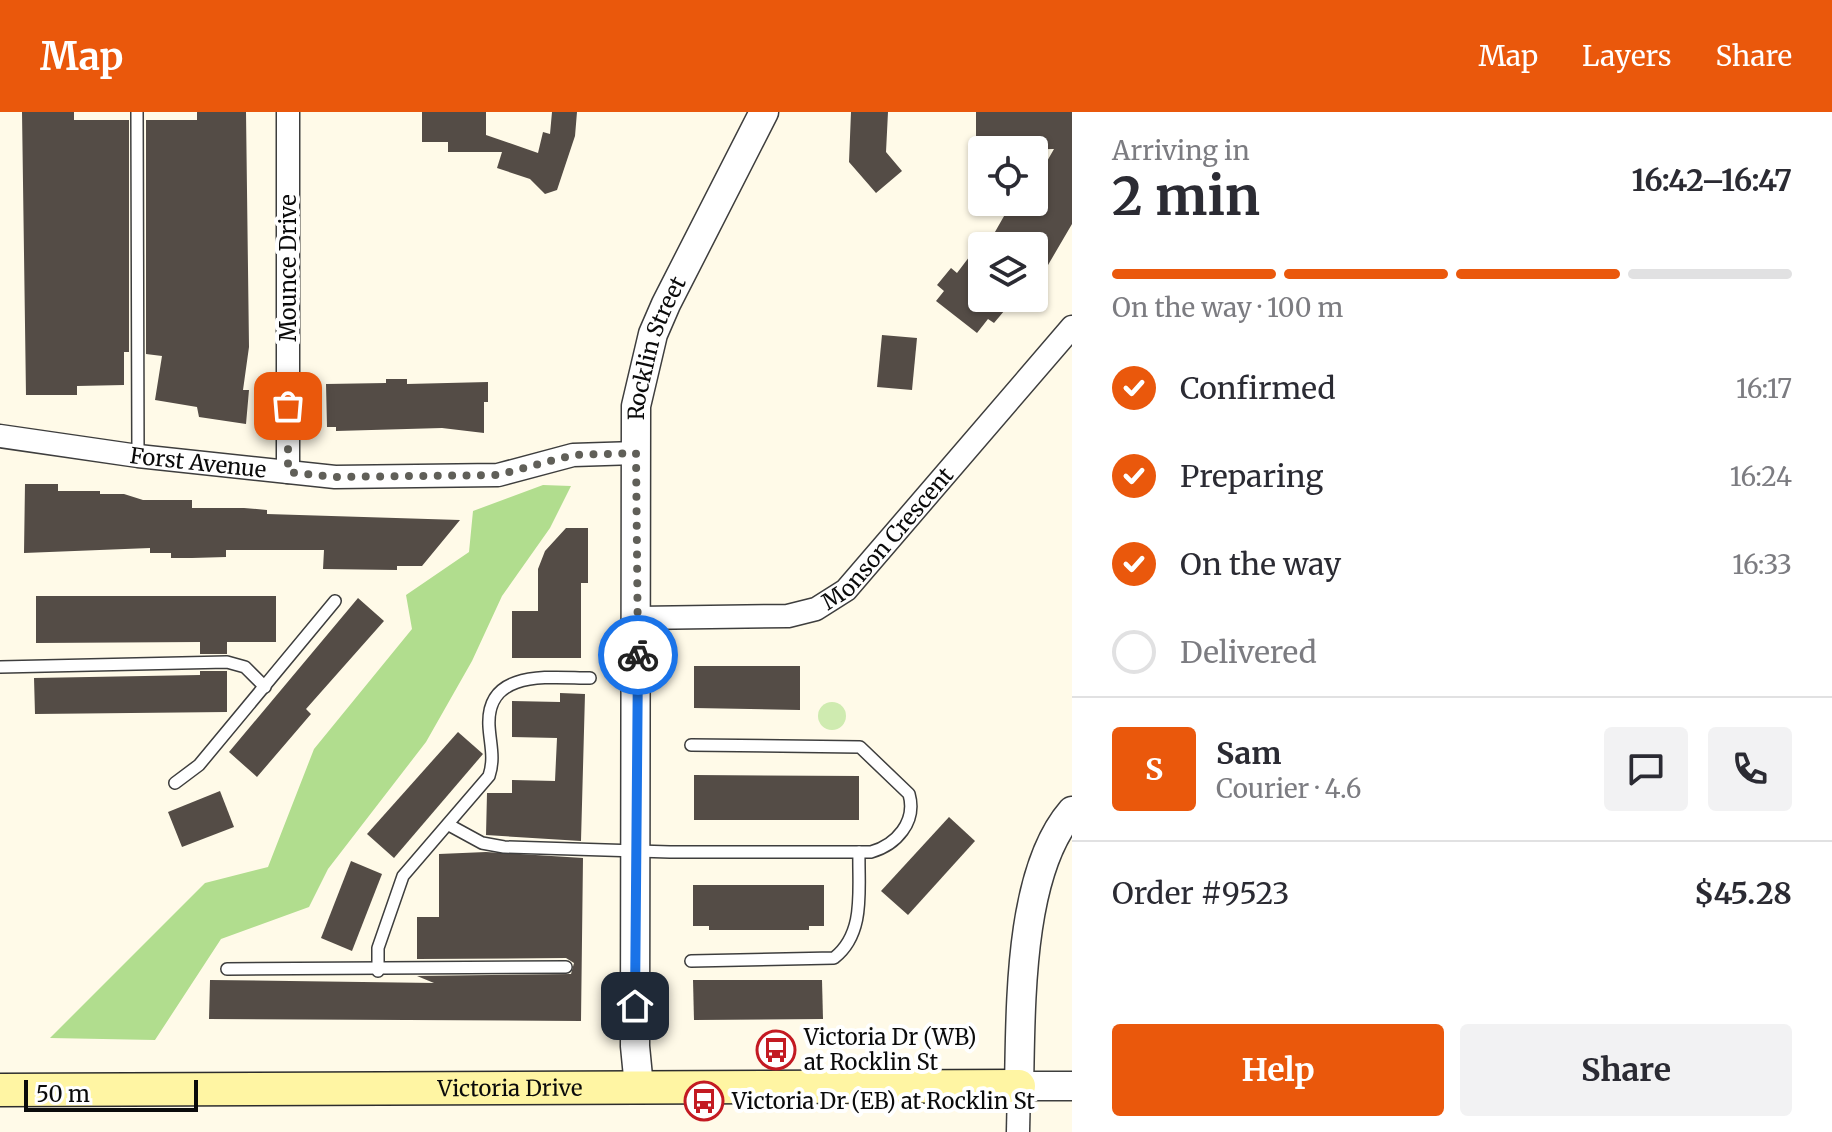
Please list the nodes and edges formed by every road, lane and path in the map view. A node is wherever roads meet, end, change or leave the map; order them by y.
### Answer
1 (137, 112) edge
2 (288, 112) edge
3 (764, 112) edge
4 (1072, 327) edge
5 (0, 436) edge
6 (636, 453) junction
7 (138, 456) junction
8 (288, 472) junction
9 (335, 601) dead end
10 (638, 618) junction
11 (0, 667) edge
12 (590, 678) dead end
13 (265, 687) junction
14 (691, 745) dead end
15 (175, 783) dead end
16 (1072, 811) edge
17 (449, 825) junction
18 (636, 849) junction
19 (859, 852) junction
20 (691, 961) dead end
21 (566, 967) dead end
22 (227, 969) dead end
23 (378, 971) junction
24 (1019, 1086) junction
25 (1072, 1086) edge
26 (639, 1087) junction
27 (0, 1090) edge
28 (1018, 1132) edge

1 - 7 lane
2 - 8 street, Mounce Drive
3 - 6 street, Rocklin Street
4 - 10 street, Monson Crescent
5 - 7 street, Forst Avenue
6 - 8 street, Forst Avenue
6 - 10 street, Rocklin Street
7 - 8 street, Forst Avenue
9 - 13 lane
10 - 18 street, Rocklin Street
11 - 13 lane
12 - 17 lane
13 - 15 lane
14 - 19 lane
16 - 24 street
17 - 18 lane
17 - 23 lane
18 - 19 lane
18 - 26 street, Rocklin Street
19 - 20 lane
21 - 23 lane
22 - 23 lane
24 - 25 street, Victoria Drive
24 - 26 main road, Victoria Drive
24 - 28 street
26 - 27 main road, Victoria Drive

